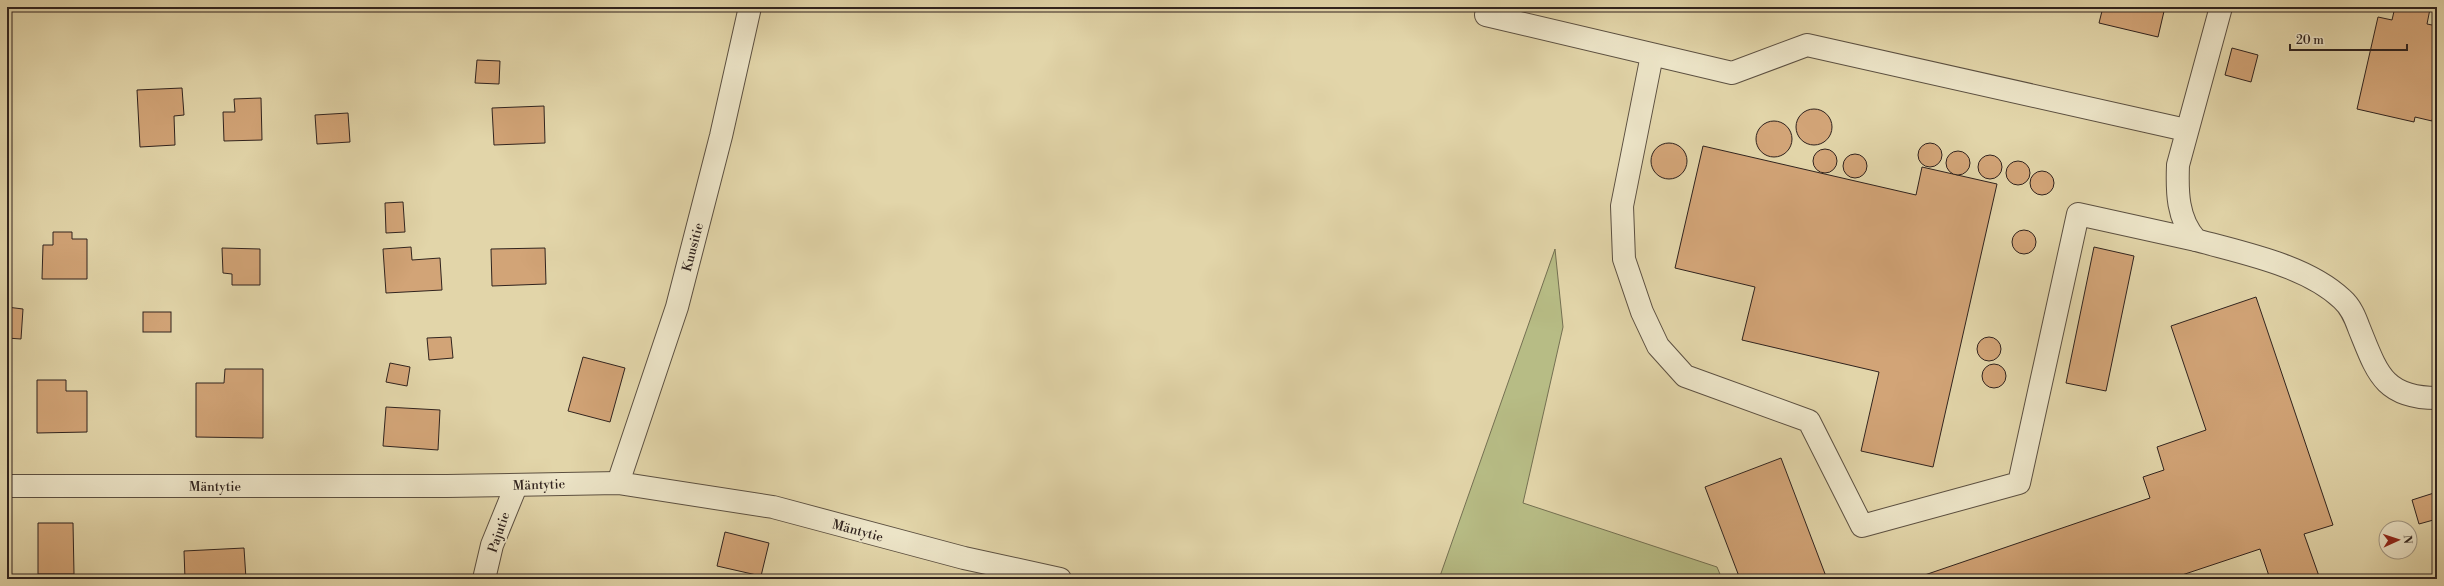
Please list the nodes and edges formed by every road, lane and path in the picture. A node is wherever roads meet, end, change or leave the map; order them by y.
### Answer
1 (750, 7) edge
2 (2221, 7) edge
3 (1486, 15) dead end
4 (1652, 55) junction
5 (2186, 130) junction
6 (2196, 240) junction
7 (2437, 398) edge
8 (618, 483) junction
9 (7, 486) edge
10 (516, 486) junction
11 (484, 579) edge
12 (1060, 579) edge

1 - 8 street, Kuusitie
2 - 5 street
3 - 4 street
4 - 5 street
4 - 6 street
5 - 6 street
6 - 7 street
8 - 10 street, Mäntytie
8 - 12 street, Mäntytie
9 - 10 street, Mäntytie
10 - 11 street, Pajutie

